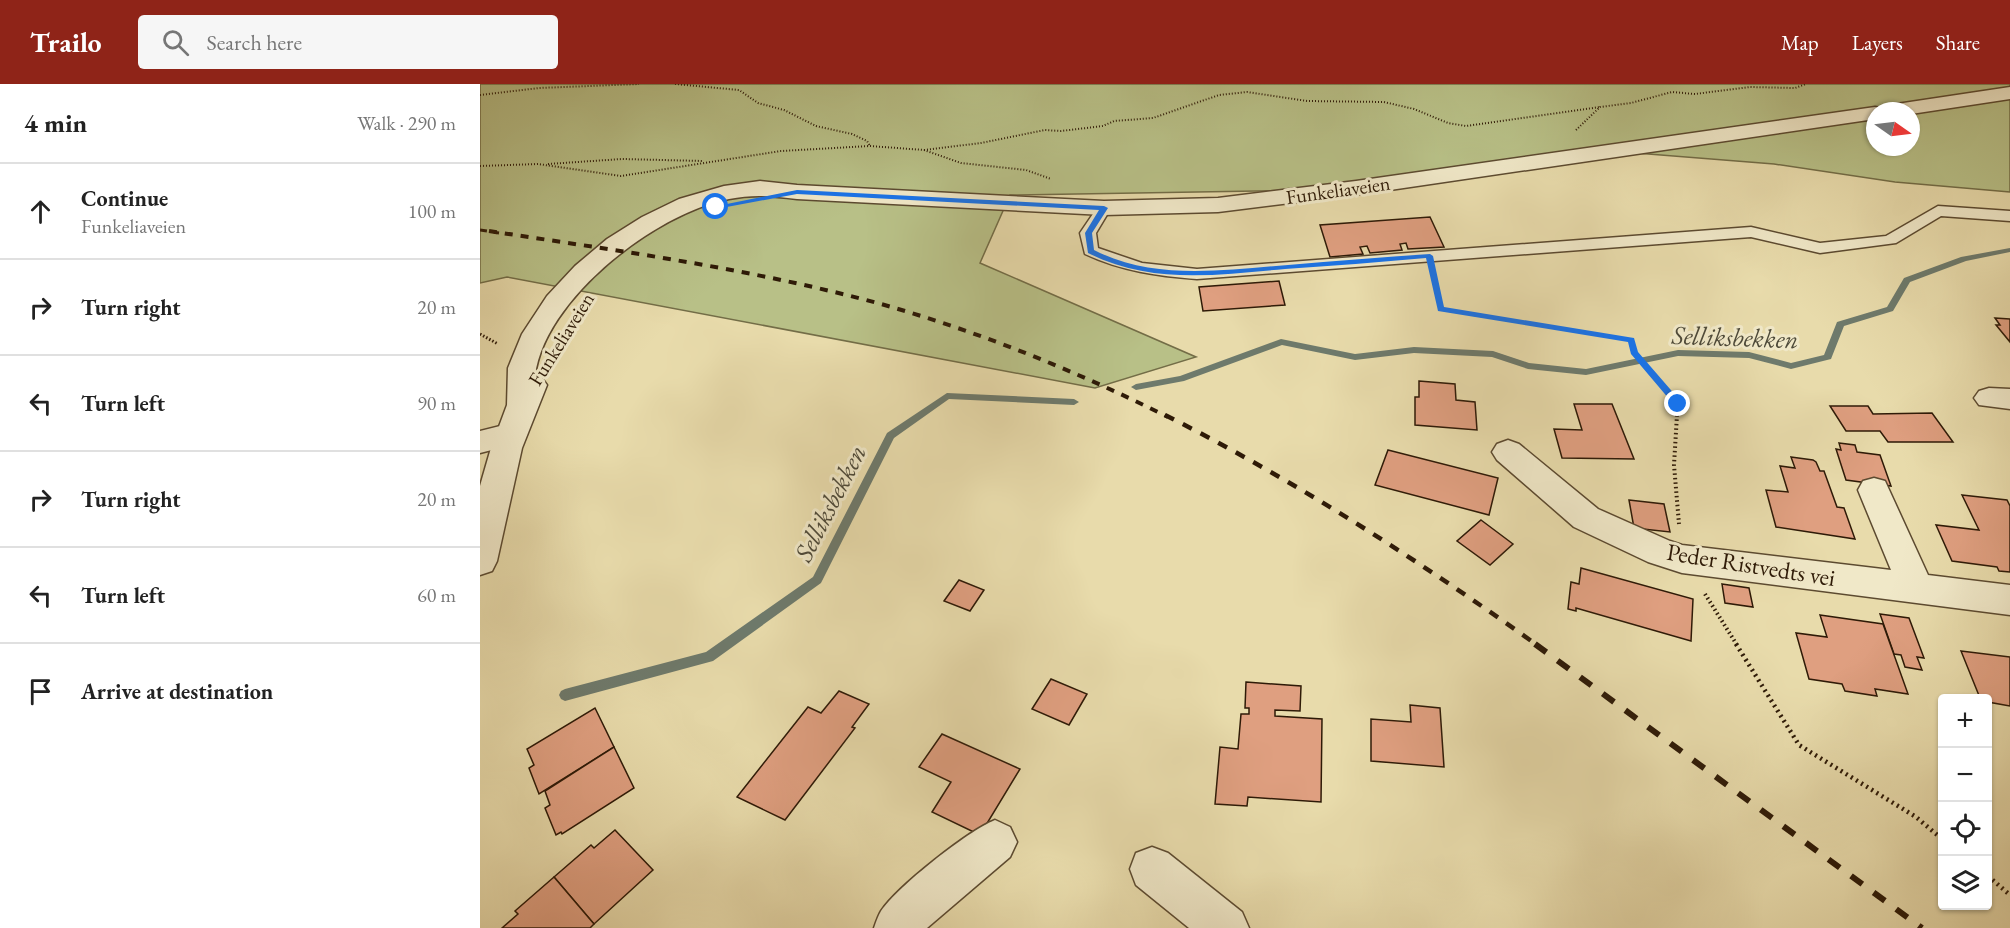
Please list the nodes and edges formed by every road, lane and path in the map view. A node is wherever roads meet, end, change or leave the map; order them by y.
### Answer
1 (639, 84) edge
2 (675, 84) edge
3 (1806, 84) edge
4 (598, 85) edge
5 (2010, 93) edge
6 (480, 95) edge
7 (1920, 106) edge
8 (1600, 107) junction
9 (1866, 114) edge
10 (870, 146) junction
11 (924, 150) junction
12 (1557, 160) junction
13 (710, 161) junction
14 (538, 164) junction
15 (480, 166) edge
16 (1064, 206) junction
17 (1104, 208) junction
18 (2010, 216) edge
19 (1430, 256) junction
20 (512, 434) junction
21 (480, 442) edge
22 (1508, 452) dead end
23 (1874, 490) dead end
24 (1682, 559) junction
25 (480, 561) edge
26 (1916, 588) junction
27 (2010, 600) edge
28 (1938, 836) edge
29 (995, 842) dead end
30 (1152, 869) dead end
31 (1992, 879) edge
32 (2010, 895) edge
33 (897, 928) edge
34 (1226, 928) edge

1 - 4 path
2 - 10 path
3 - 8 path
4 - 6 path
5 - 7 street
8 - 11 path
8 - 12 path
9 - 12 street, Funkeliaveien
10 - 11 path
10 - 13 path
11 - 16 path
12 - 17 street, Funkeliaveien
13 - 14 path
13 - 14 path
14 - 15 path
16 - 17 street, Funkeliaveien
16 - 20 street, Funkeliaveien
17 - 19 lane
18 - 19 lane
19 - 24 path
20 - 21 street
20 - 25 street, Funkeliaveien
22 - 24 street, Peder Ristvedts vei
23 - 26 street
24 - 26 street, Peder Ristvedts vei
24 - 28 path
26 - 27 street, Peder Ristvedts vei
29 - 33 street
30 - 34 street
31 - 32 path

